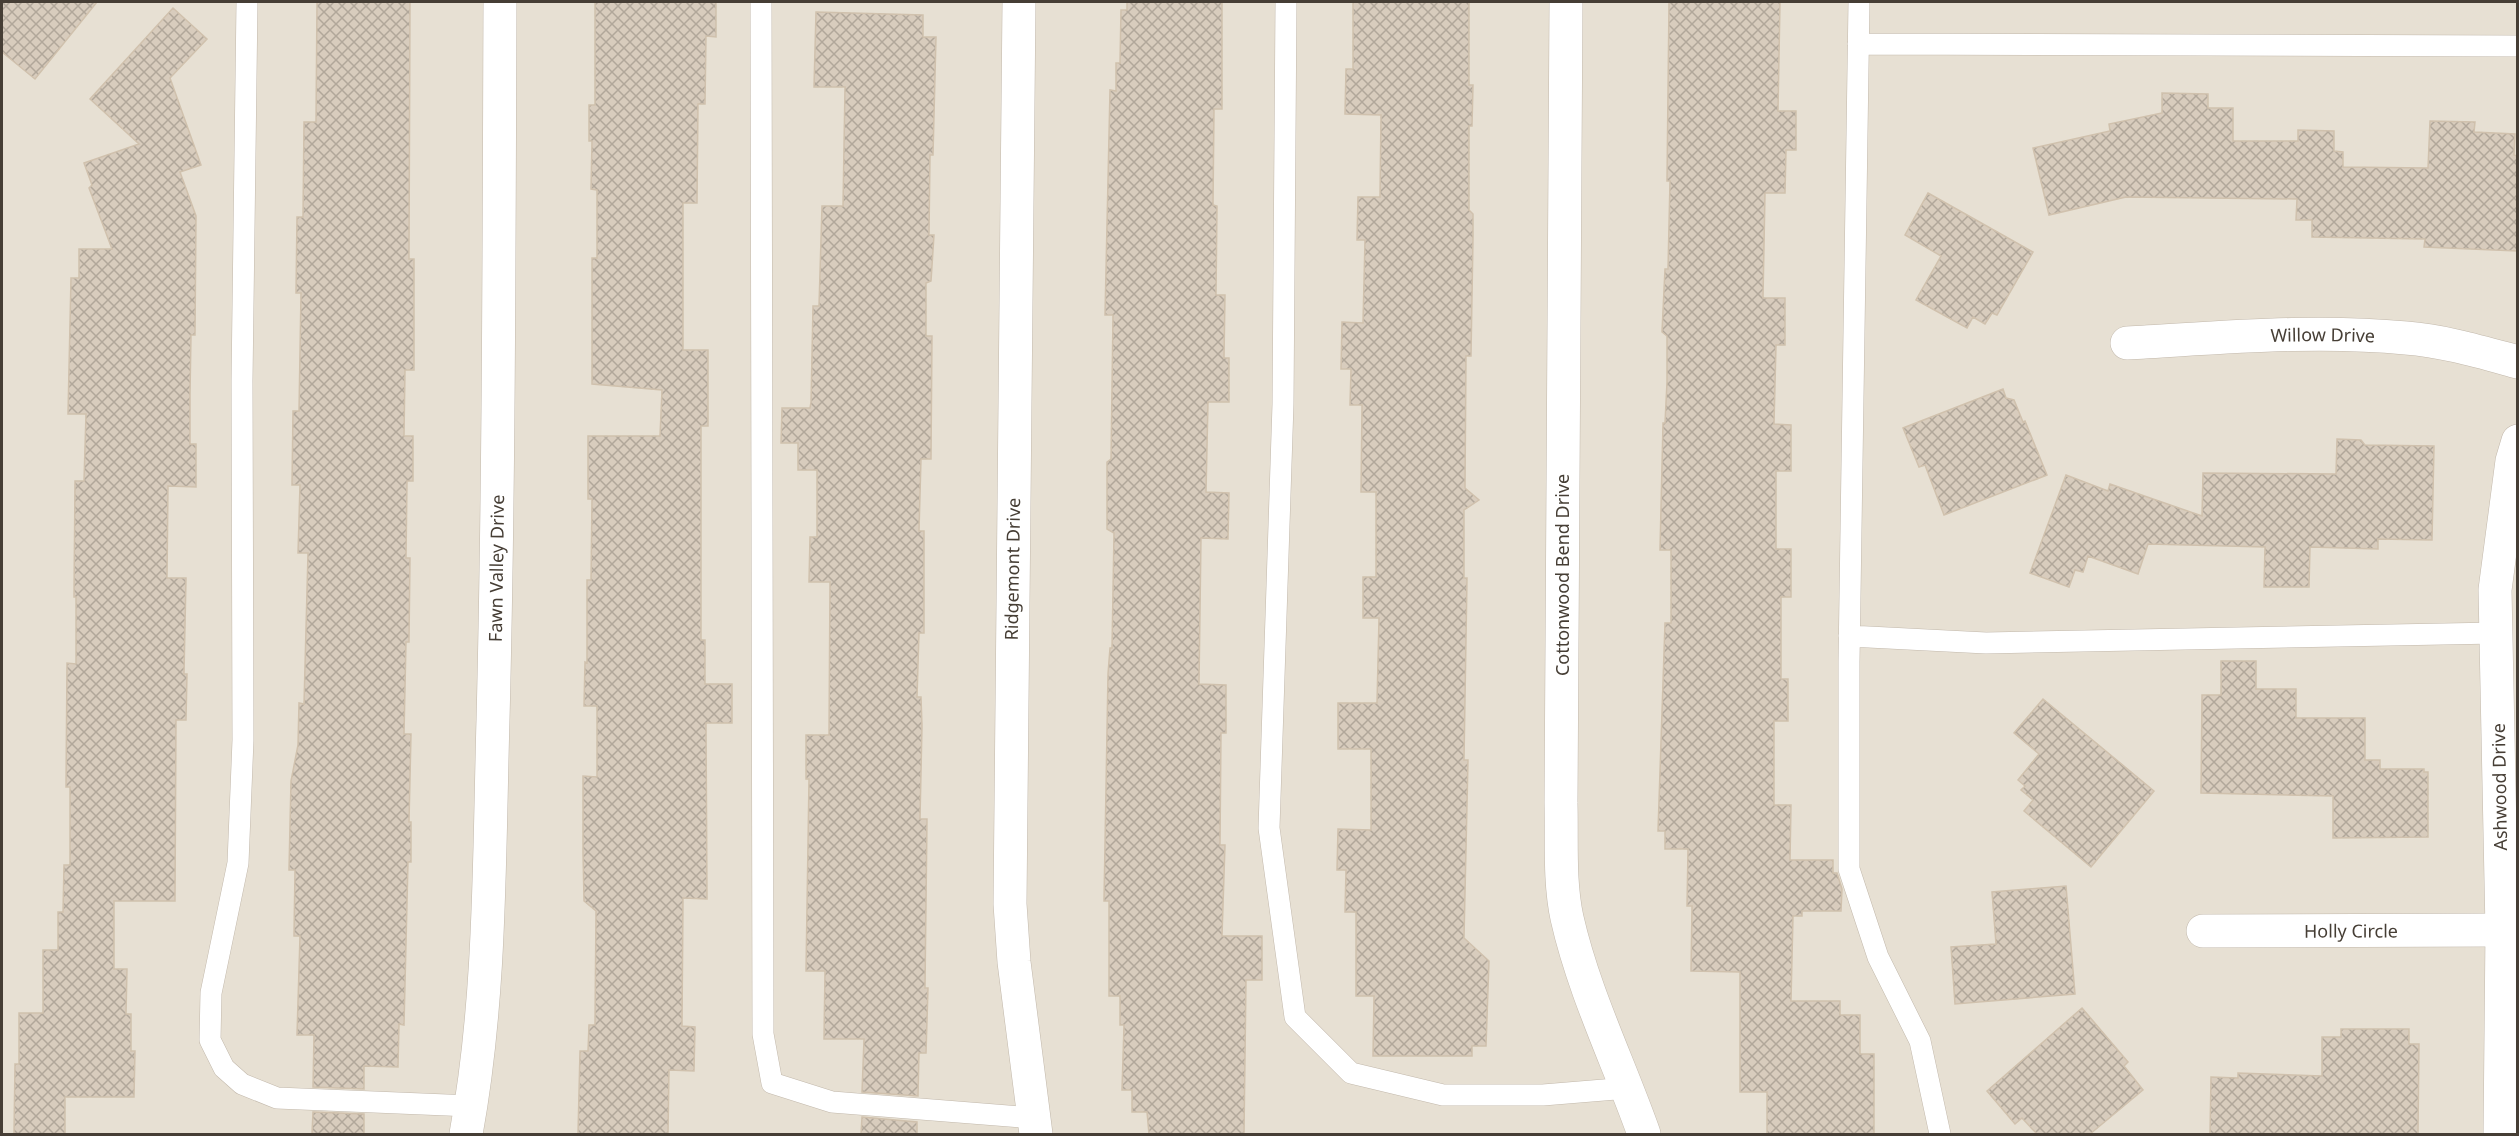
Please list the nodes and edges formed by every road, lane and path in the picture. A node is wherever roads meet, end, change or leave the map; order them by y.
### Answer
1 (247, 2) edge
2 (500, 2) edge
3 (761, 2) edge
4 (1019, 2) edge
5 (1286, 2) edge
6 (1566, 2) edge
7 (1859, 2) edge
8 (1858, 44) junction
9 (2517, 46) edge
10 (2127, 344) dead end
11 (2517, 362) edge
12 (2517, 441) edge
13 (2496, 633) junction
14 (1849, 636) junction
15 (2502, 930) junction
16 (2203, 931) dead end
17 (1628, 1088) junction
18 (468, 1120) edge
19 (1035, 1126) edge
20 (1644, 1134) edge
21 (1940, 1134) edge
22 (2500, 1134) edge

1 - 18 lane
2 - 18 street, Fawn Valley Drive
3 - 19 lane
4 - 19 street, Ridgemont Drive
5 - 17 lane
6 - 17 street, Cottonwood Bend Drive
7 - 8 lane
8 - 9 lane
8 - 14 lane
10 - 11 street, Willow Drive
12 - 13 street, Ashwood Drive
13 - 14 lane
13 - 15 street, Ashwood Drive
14 - 21 lane
15 - 16 street, Holly Circle
15 - 22 street, Ashwood Drive
17 - 20 street, Cottonwood Bend Drive

